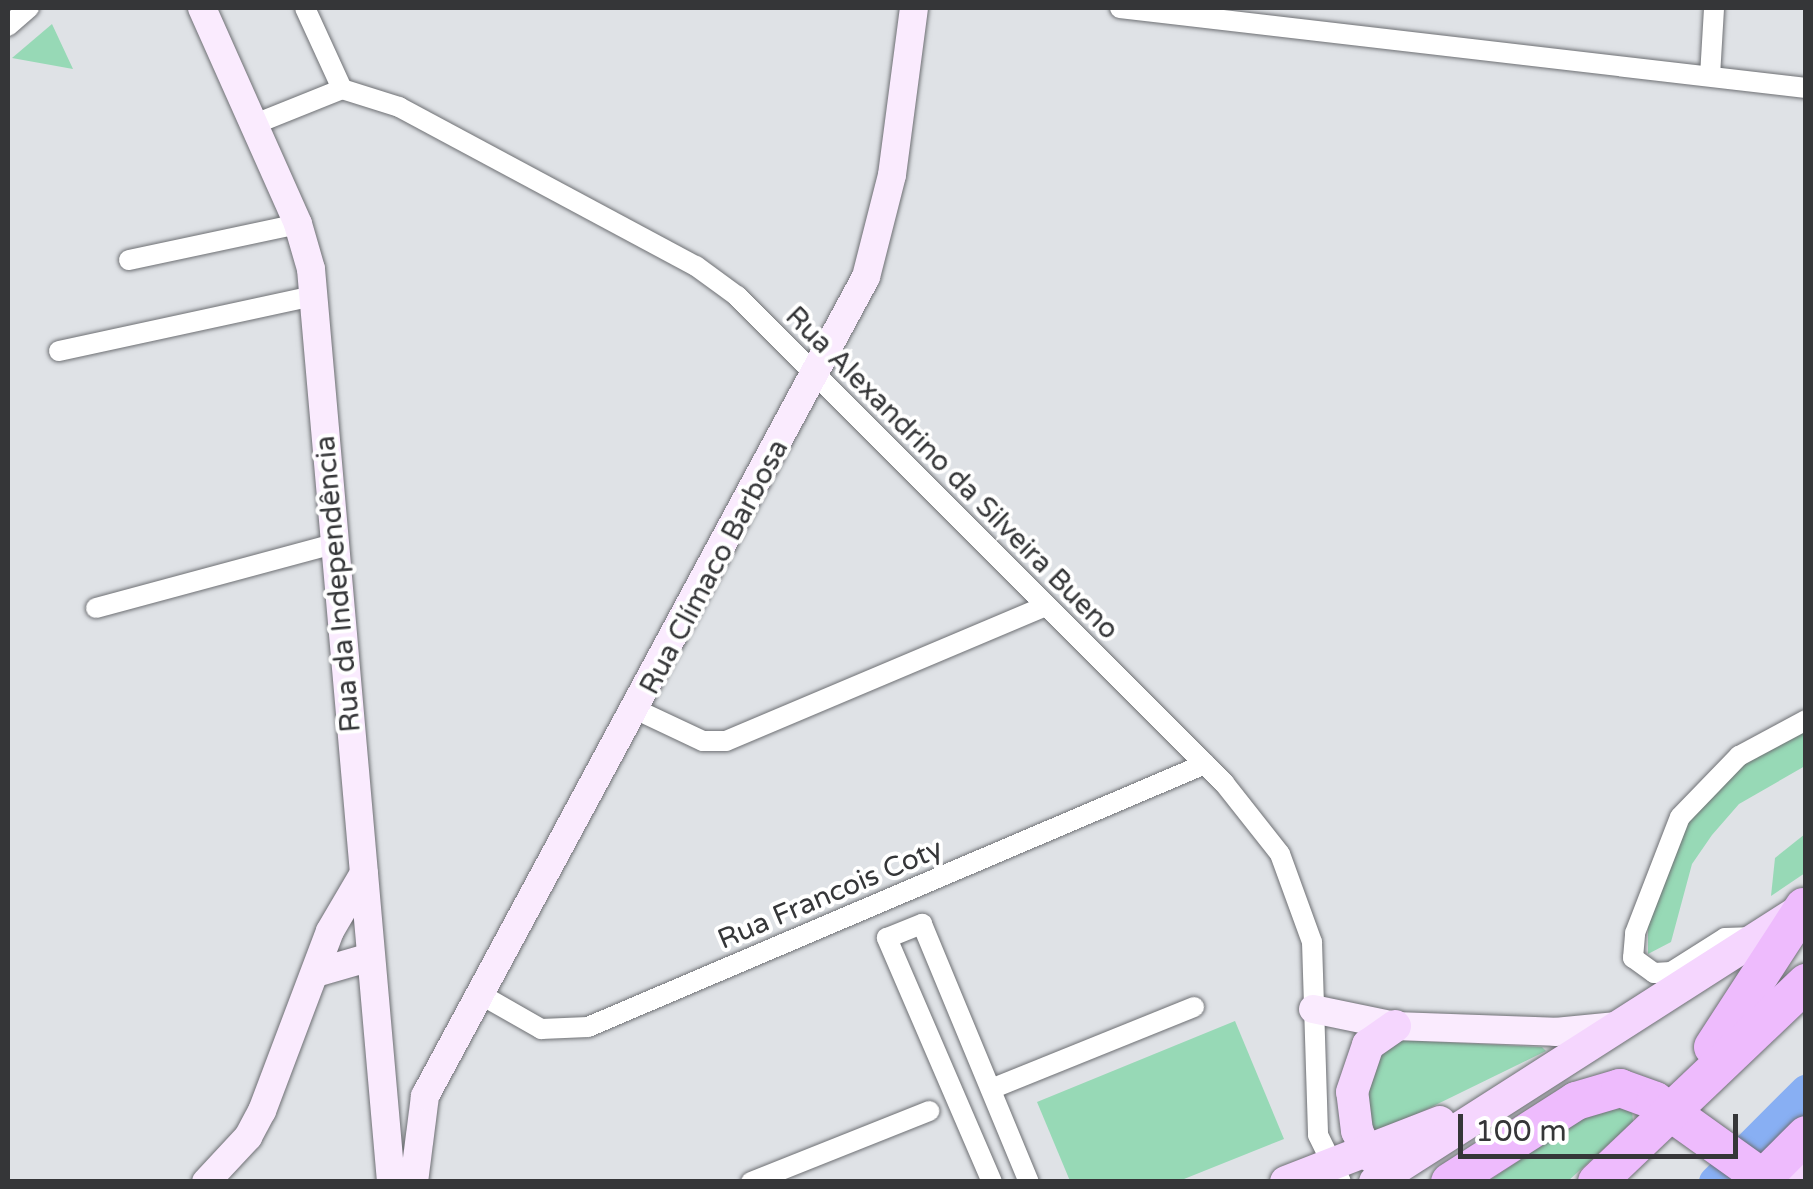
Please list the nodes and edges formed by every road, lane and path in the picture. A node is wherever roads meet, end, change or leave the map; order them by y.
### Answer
1 (29, 8) edge
2 (202, 8) edge
3 (306, 8) edge
4 (914, 8) edge
5 (1120, 8) edge
6 (1714, 8) edge
7 (8, 26) edge
8 (1710, 76) junction
9 (1806, 88) edge
10 (342, 89) junction
11 (255, 124) junction
12 (298, 224) junction
13 (129, 260) dead end
14 (313, 296) junction
15 (59, 351) dead end
16 (816, 378) junction
17 (334, 544) junction
18 (1046, 606) junction
19 (96, 608) dead end
20 (636, 710) junction
21 (1806, 720) edge
22 (1205, 764) junction
23 (364, 874) junction
24 (1805, 907) edge
25 (1756, 936) junction
26 (371, 957) junction
27 (319, 972) junction
28 (1806, 983) edge
29 (478, 994) junction
30 (1194, 1006) dead end
31 (1313, 1008) junction
32 (1384, 1024) junction
33 (1623, 1024) junction
34 (973, 1046) junction
35 (940, 1061) junction
36 (379, 1070) junction
37 (1704, 1076) junction
38 (990, 1089) junction
39 (425, 1096) junction
40 (1668, 1109) junction
41 (929, 1111) dead end
42 (1002, 1116) junction
43 (970, 1131) junction
44 (1806, 1135) edge
45 (1380, 1163) edge
46 (1335, 1173) edge
47 (1806, 1174) edge
48 (1772, 1180) edge
49 (206, 1182) edge
50 (391, 1182) edge
51 (414, 1182) edge
52 (751, 1182) edge
53 (992, 1182) edge
54 (1029, 1182) edge
55 (1286, 1182) edge
56 (1450, 1182) edge
57 (1598, 1182) edge

1 - 7 street
2 - 11 main road, Rua da Independência
3 - 10 street
4 - 16 main road, Rua Clímaco Barbosa
5 - 8 street
6 - 8 street
8 - 9 street
10 - 11 street
10 - 16 street, Rua Alexandrino da Silveira Bueno
11 - 12 main road, Rua da Independência
12 - 13 street
12 - 14 main road, Rua da Independência
14 - 15 street
14 - 17 main road, Rua da Independência
16 - 18 street, Rua Alexandrino da Silveira Bueno
16 - 20 main road, Rua Clímaco Barbosa
17 - 19 street
17 - 23 main road, Rua da Independência
18 - 20 street
18 - 22 street, Rua Alexandrino da Silveira Bueno
20 - 29 main road, Rua Clímaco Barbosa
21 - 25 street
22 - 29 street, Rua Francois Coty
22 - 31 street, Rua Alexandrino da Silveira Bueno
23 - 26 main road, Rua da Independência
23 - 27 main road
24 - 25 main road
24 - 37 highway
25 - 33 main road
26 - 27 main road
26 - 36 main road, Rua da Independência
27 - 49 main road
28 - 37 highway
29 - 39 main road, Rua Clímaco Barbosa
30 - 38 street
31 - 32 main road
31 - 46 street, Rua Alexandrino da Silveira Bueno
32 - 33 main road
32 - 45 main road
33 - 45 main road
34 - 35 street
34 - 35 street
34 - 38 street
35 - 43 street
36 - 39 main road
36 - 50 main road, Rua da Independência
37 - 40 highway
38 - 42 street
39 - 51 main road
40 - 48 highway
40 - 56 highway
40 - 57 highway
41 - 52 street
42 - 43 street
42 - 54 street
43 - 53 street
44 - 48 highway
45 - 46 main road
46 - 55 main road
47 - 48 main road

